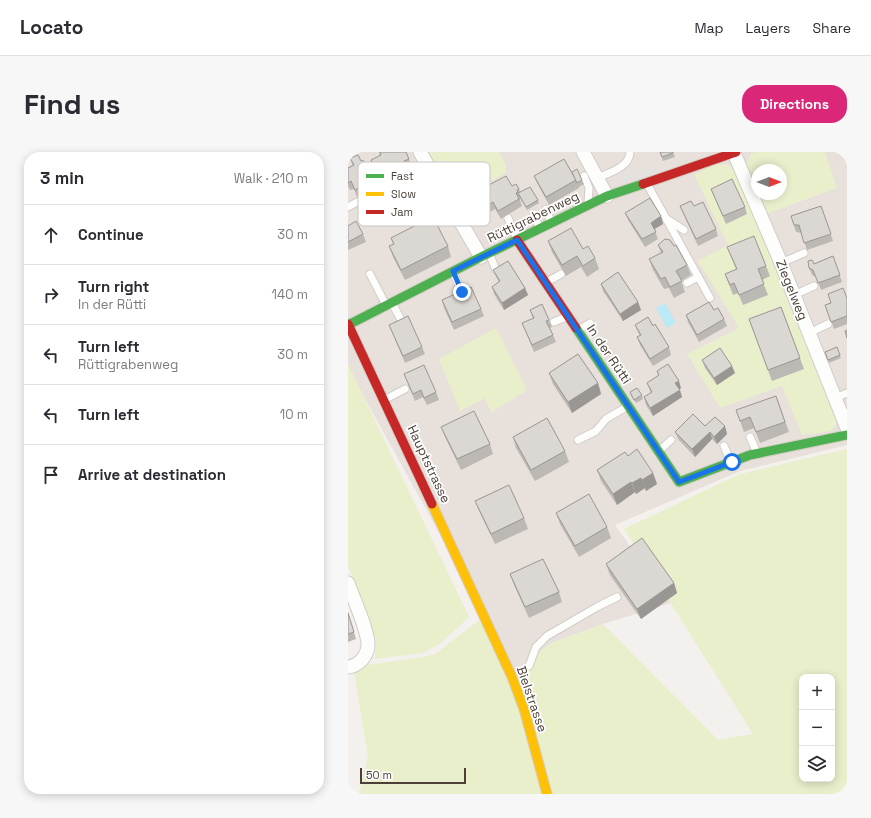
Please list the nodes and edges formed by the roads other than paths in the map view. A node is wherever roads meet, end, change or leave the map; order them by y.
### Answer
1 (420, 152) edge
2 (583, 152) edge
3 (630, 152) edge
4 (735, 152) edge
5 (421, 162) edge
6 (584, 176) dead end
7 (597, 178) junction
8 (646, 182) junction
9 (607, 196) junction
10 (358, 202) edge
11 (588, 205) junction
12 (348, 207) edge
13 (546, 210) dead end
14 (534, 214) dead end
15 (508, 218) dead end
16 (666, 219) junction
17 (551, 223) junction
18 (464, 226) edge
19 (540, 228) junction
20 (684, 230) dead end
21 (517, 240) junction
22 (804, 253) dead end
23 (485, 255) junction
24 (781, 263) junction
25 (496, 270) edge
26 (453, 271) junction
27 (370, 274) dead end
28 (561, 274) edge
29 (698, 277) junction
30 (546, 283) junction
31 (687, 283) dead end
32 (814, 286) dead end
33 (462, 292) edge
34 (794, 294) junction
35 (710, 298) dead end
36 (389, 304) junction
37 (568, 316) junction
38 (400, 320) edge
39 (554, 322) dead end
40 (590, 323) dead end
41 (828, 324) edge
42 (348, 325) edge
43 (578, 331) junction
44 (809, 333) junction
45 (405, 389) dead end
46 (841, 395) edge
47 (384, 400) junction
48 (628, 406) junction
49 (847, 428) edge
50 (847, 435) edge
51 (750, 437) dead end
52 (578, 440) dead end
53 (671, 440) dead end
54 (724, 446) dead end
55 (658, 451) junction
56 (757, 454) junction
57 (732, 462) junction
58 (348, 583) edge
59 (617, 597) dead end
60 (485, 616) joint
61 (529, 666) dead end
62 (350, 667) edge
63 (547, 794) edge

1 - 5 street
2 - 7 street
3 - 7 lane
4 - 8 street, Rüttigrabenweg
4 - 24 street, Ziegelweg
6 - 11 lane
7 - 9 street
8 - 9 street, Rüttigrabenweg
8 - 16 lane
9 - 11 street, Rüttigrabenweg
10 - 12 lane
11 - 17 street, Rüttigrabenweg
13 - 17 lane
14 - 19 lane
15 - 21 lane
16 - 20 lane
16 - 29 lane
17 - 19 street, Rüttigrabenweg
18 - 23 street
19 - 21 street, Rüttigrabenweg
21 - 23 street, Rüttigrabenweg
21 - 30 street, In der Rütti
22 - 24 lane
23 - 25 lane
23 - 26 street, Rüttigrabenweg
24 - 34 street, Ziegelweg
26 - 33 lane
26 - 36 street, Rüttigrabenweg
27 - 36 lane
28 - 30 lane
29 - 31 lane
29 - 35 lane
30 - 37 street, In der Rütti
32 - 34 lane
34 - 44 street, Ziegelweg
36 - 38 lane
36 - 42 street, Rüttigrabenweg
37 - 39 lane
37 - 43 street, In der Rütti
40 - 43 lane
41 - 44 lane
42 - 47 street, Hauptstrasse
43 - 48 street, In der Rütti
44 - 46 street, Ziegelweg
45 - 47 lane
46 - 49 street, Ziegelweg
47 - 60 street, Hauptstrasse
48 - 52 lane
48 - 55 street, In der Rütti
50 - 56 street
51 - 56 lane
53 - 55 lane
54 - 57 lane
55 - 57 street, In der Rütti
56 - 57 street
58 - 62 street
59 - 61 lane
60 - 63 street, Bielstrasse

